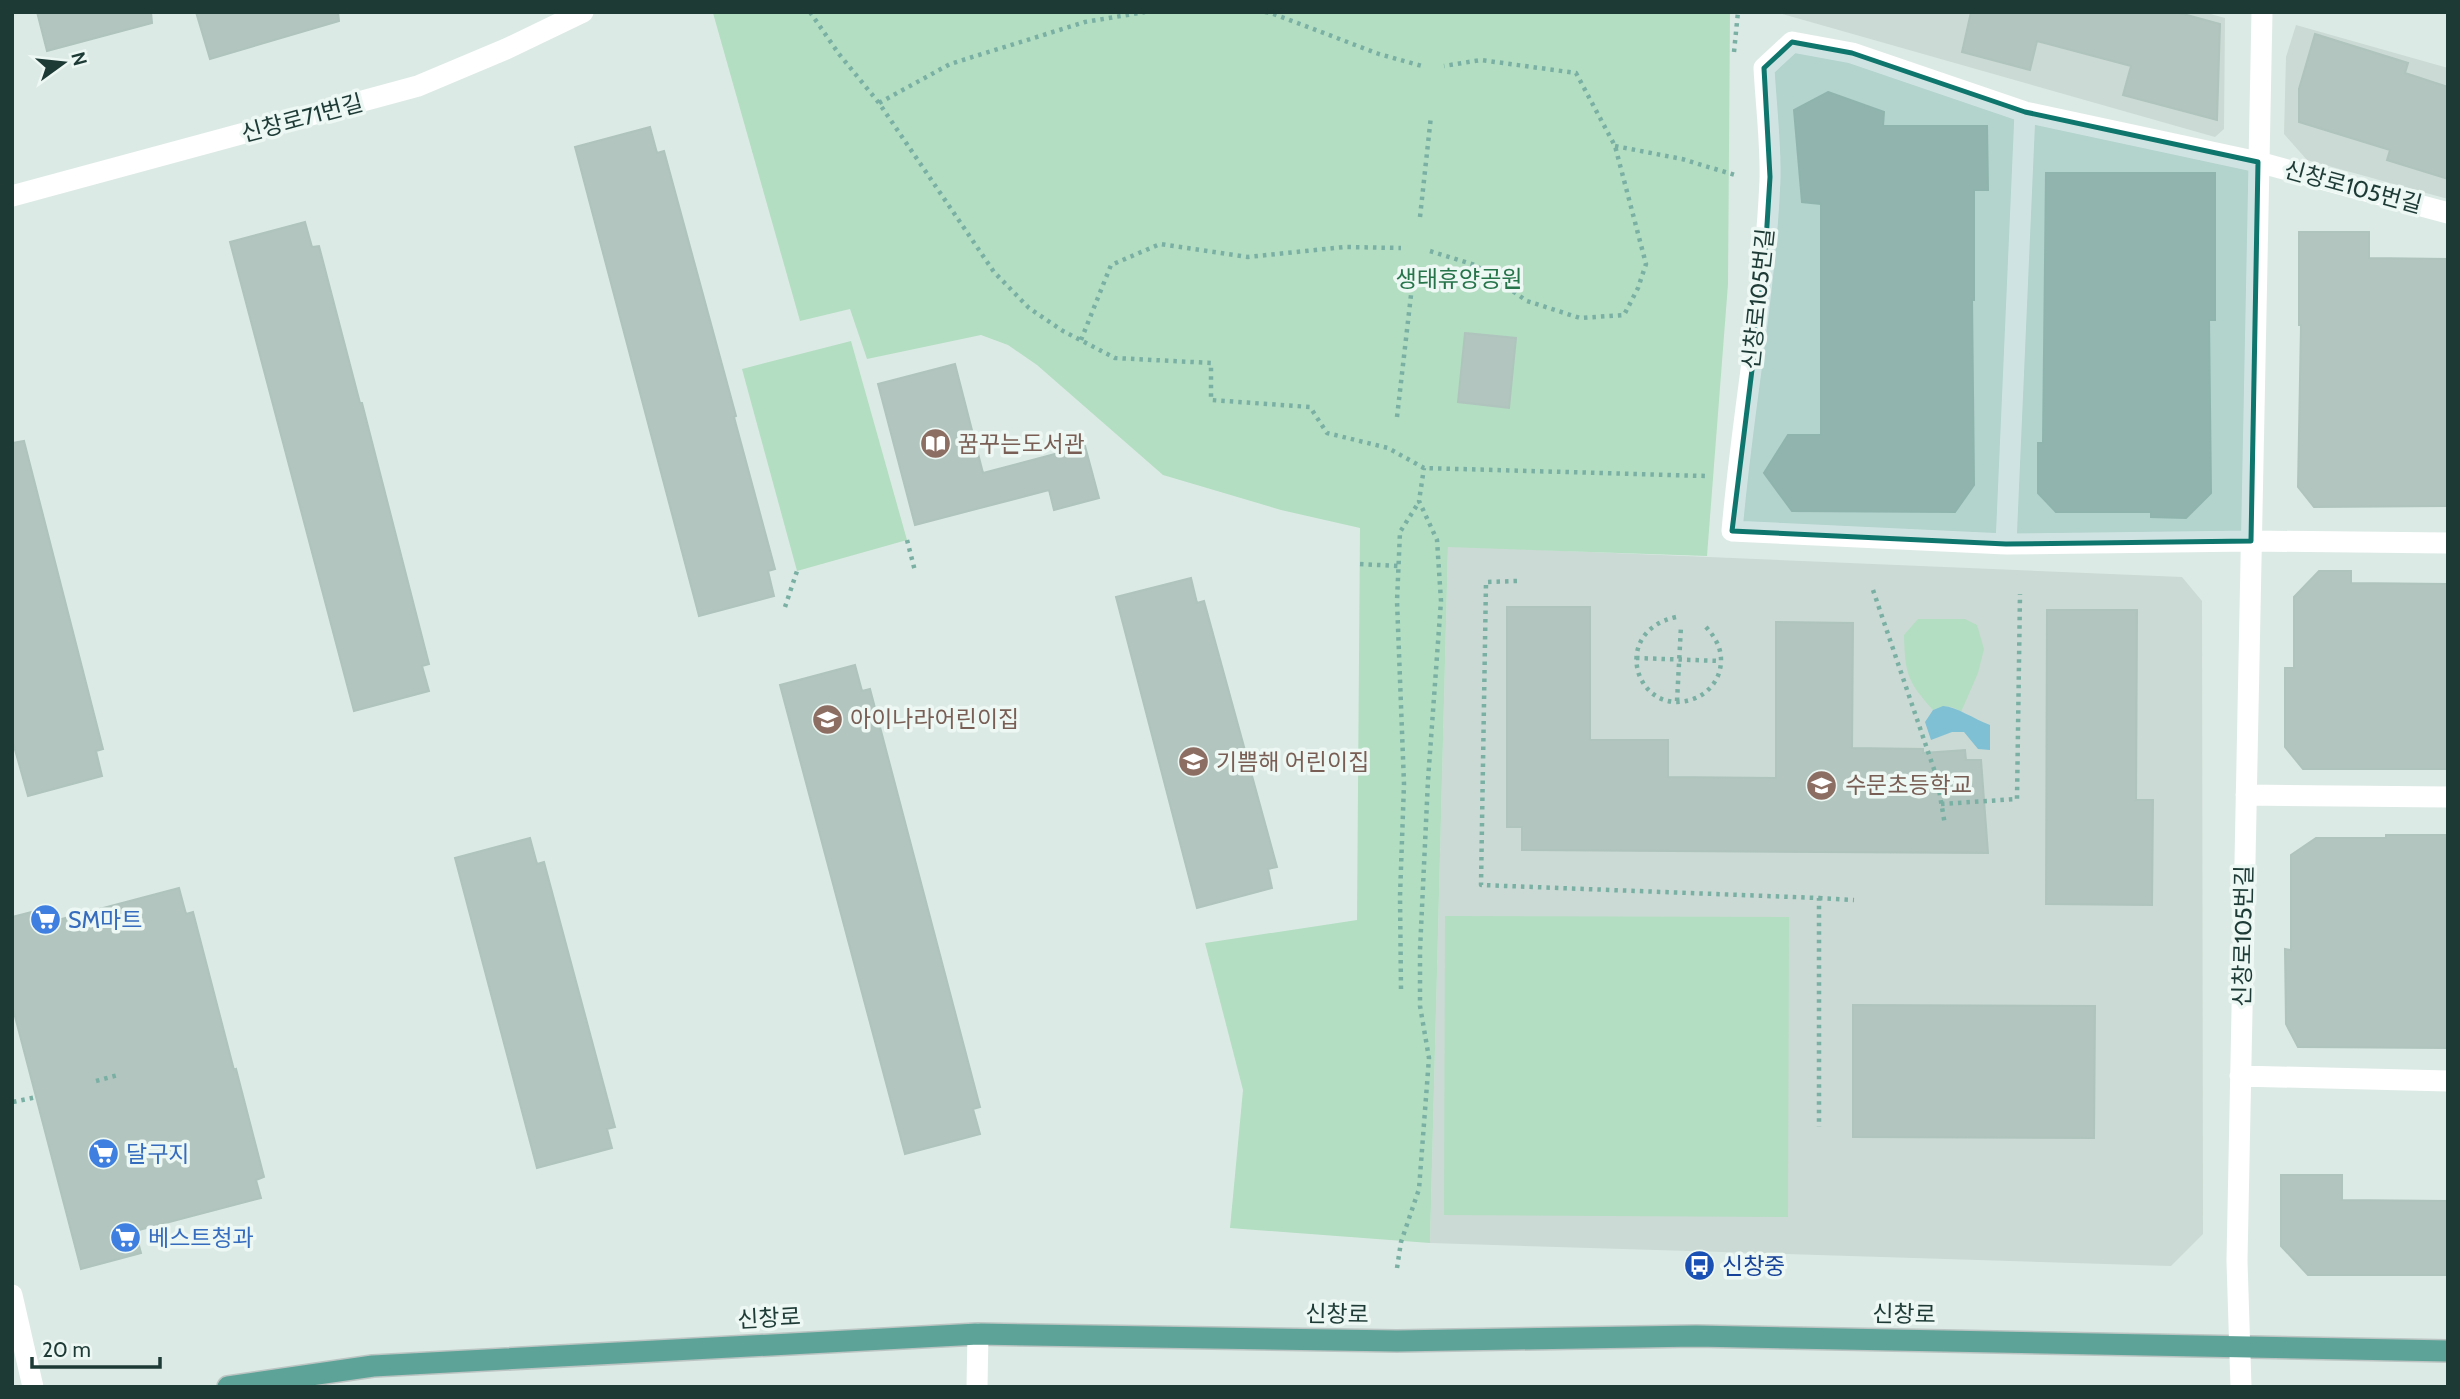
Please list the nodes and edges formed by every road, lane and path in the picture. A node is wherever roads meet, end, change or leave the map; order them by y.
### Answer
1 (583, 12) edge
2 (810, 12) edge
3 (1145, 12) edge
4 (1265, 12) edge
5 (1738, 12) edge
6 (2262, 12) edge
7 (1734, 56) dead end
8 (1422, 66) dead end
9 (1444, 66) dead end
10 (879, 103) junction
11 (2025, 111) junction
12 (1431, 116) dead end
13 (1615, 146) junction
14 (2258, 162) junction
15 (1735, 175) dead end
16 (12, 196) edge
17 (2448, 212) edge
18 (1420, 217) dead end
19 (1401, 248) dead end
20 (1430, 251) dead end
21 (1414, 269) dead end
22 (1081, 341) junction
23 (1397, 417) dead end
24 (1424, 468) junction
25 (1707, 476) dead end
26 (1419, 501) junction
27 (907, 540) dead end
28 (2251, 541) junction
29 (2448, 543) edge
30 (2006, 544) junction
31 (1360, 564) dead end
32 (1398, 566) junction
33 (797, 571) dead end
34 (915, 571) dead end
35 (1517, 581) dead end
36 (1872, 590) dead end
37 (2020, 594) dead end
38 (785, 607) dead end
39 (1676, 617) dead end
40 (1703, 624) dead end
41 (1681, 626) dead end
42 (1636, 658) junction
43 (1680, 659) junction
44 (1721, 662) junction
45 (1677, 701) junction
46 (2246, 795) junction
47 (2448, 797) edge
48 (1941, 804) junction
49 (1945, 825) dead end
50 (1819, 898) junction
51 (1854, 900) dead end
52 (1401, 989) dead end
53 (118, 1075) dead end
54 (2241, 1076) junction
55 (96, 1081) dead end
56 (2448, 1081) edge
57 (37, 1097) dead end
58 (13, 1102) edge
59 (1819, 1127) dead end
60 (1397, 1268) dead end
61 (12, 1295) edge
62 (978, 1334) junction
63 (2240, 1348) junction
64 (2448, 1352) edge
65 (33, 1387) edge
66 (228, 1387) edge
67 (977, 1387) edge
68 (2241, 1387) edge

1 - 16 street, 신창로71번길
2 - 10 path
3 - 10 path
4 - 8 path
5 - 7 path
6 - 14 street, 신창로105번길
9 - 13 path
10 - 22 path
11 - 14 street, 신창로105번길
11 - 30 street
11 - 30 street, 신창로105번길
12 - 18 path
13 - 15 path
13 - 20 path
14 - 17 street, 신창로105번길
14 - 28 street, 신창로105번길
19 - 22 path
21 - 23 path
22 - 24 path
24 - 25 path
24 - 26 path
26 - 32 path
26 - 60 path
27 - 34 path
28 - 29 street, 신창로105번길
28 - 30 street, 신창로105번길
28 - 46 street, 신창로105번길
31 - 32 path
32 - 52 path
33 - 38 path
35 - 50 path
36 - 48 path
37 - 48 path
39 - 42 path
40 - 44 path
41 - 43 path
42 - 43 path
42 - 45 path
43 - 44 path
43 - 45 path
44 - 45 path
46 - 47 street
46 - 54 street, 신창로105번길
48 - 49 path
50 - 51 path
50 - 59 path
53 - 55 path
54 - 56 street
54 - 63 street, 신창로105번길
57 - 58 path
61 - 65 street
62 - 63 main road, 신창로
62 - 66 main road, 신창로
62 - 67 street
63 - 64 main road, 신창로
63 - 68 street, 신창로105번길

